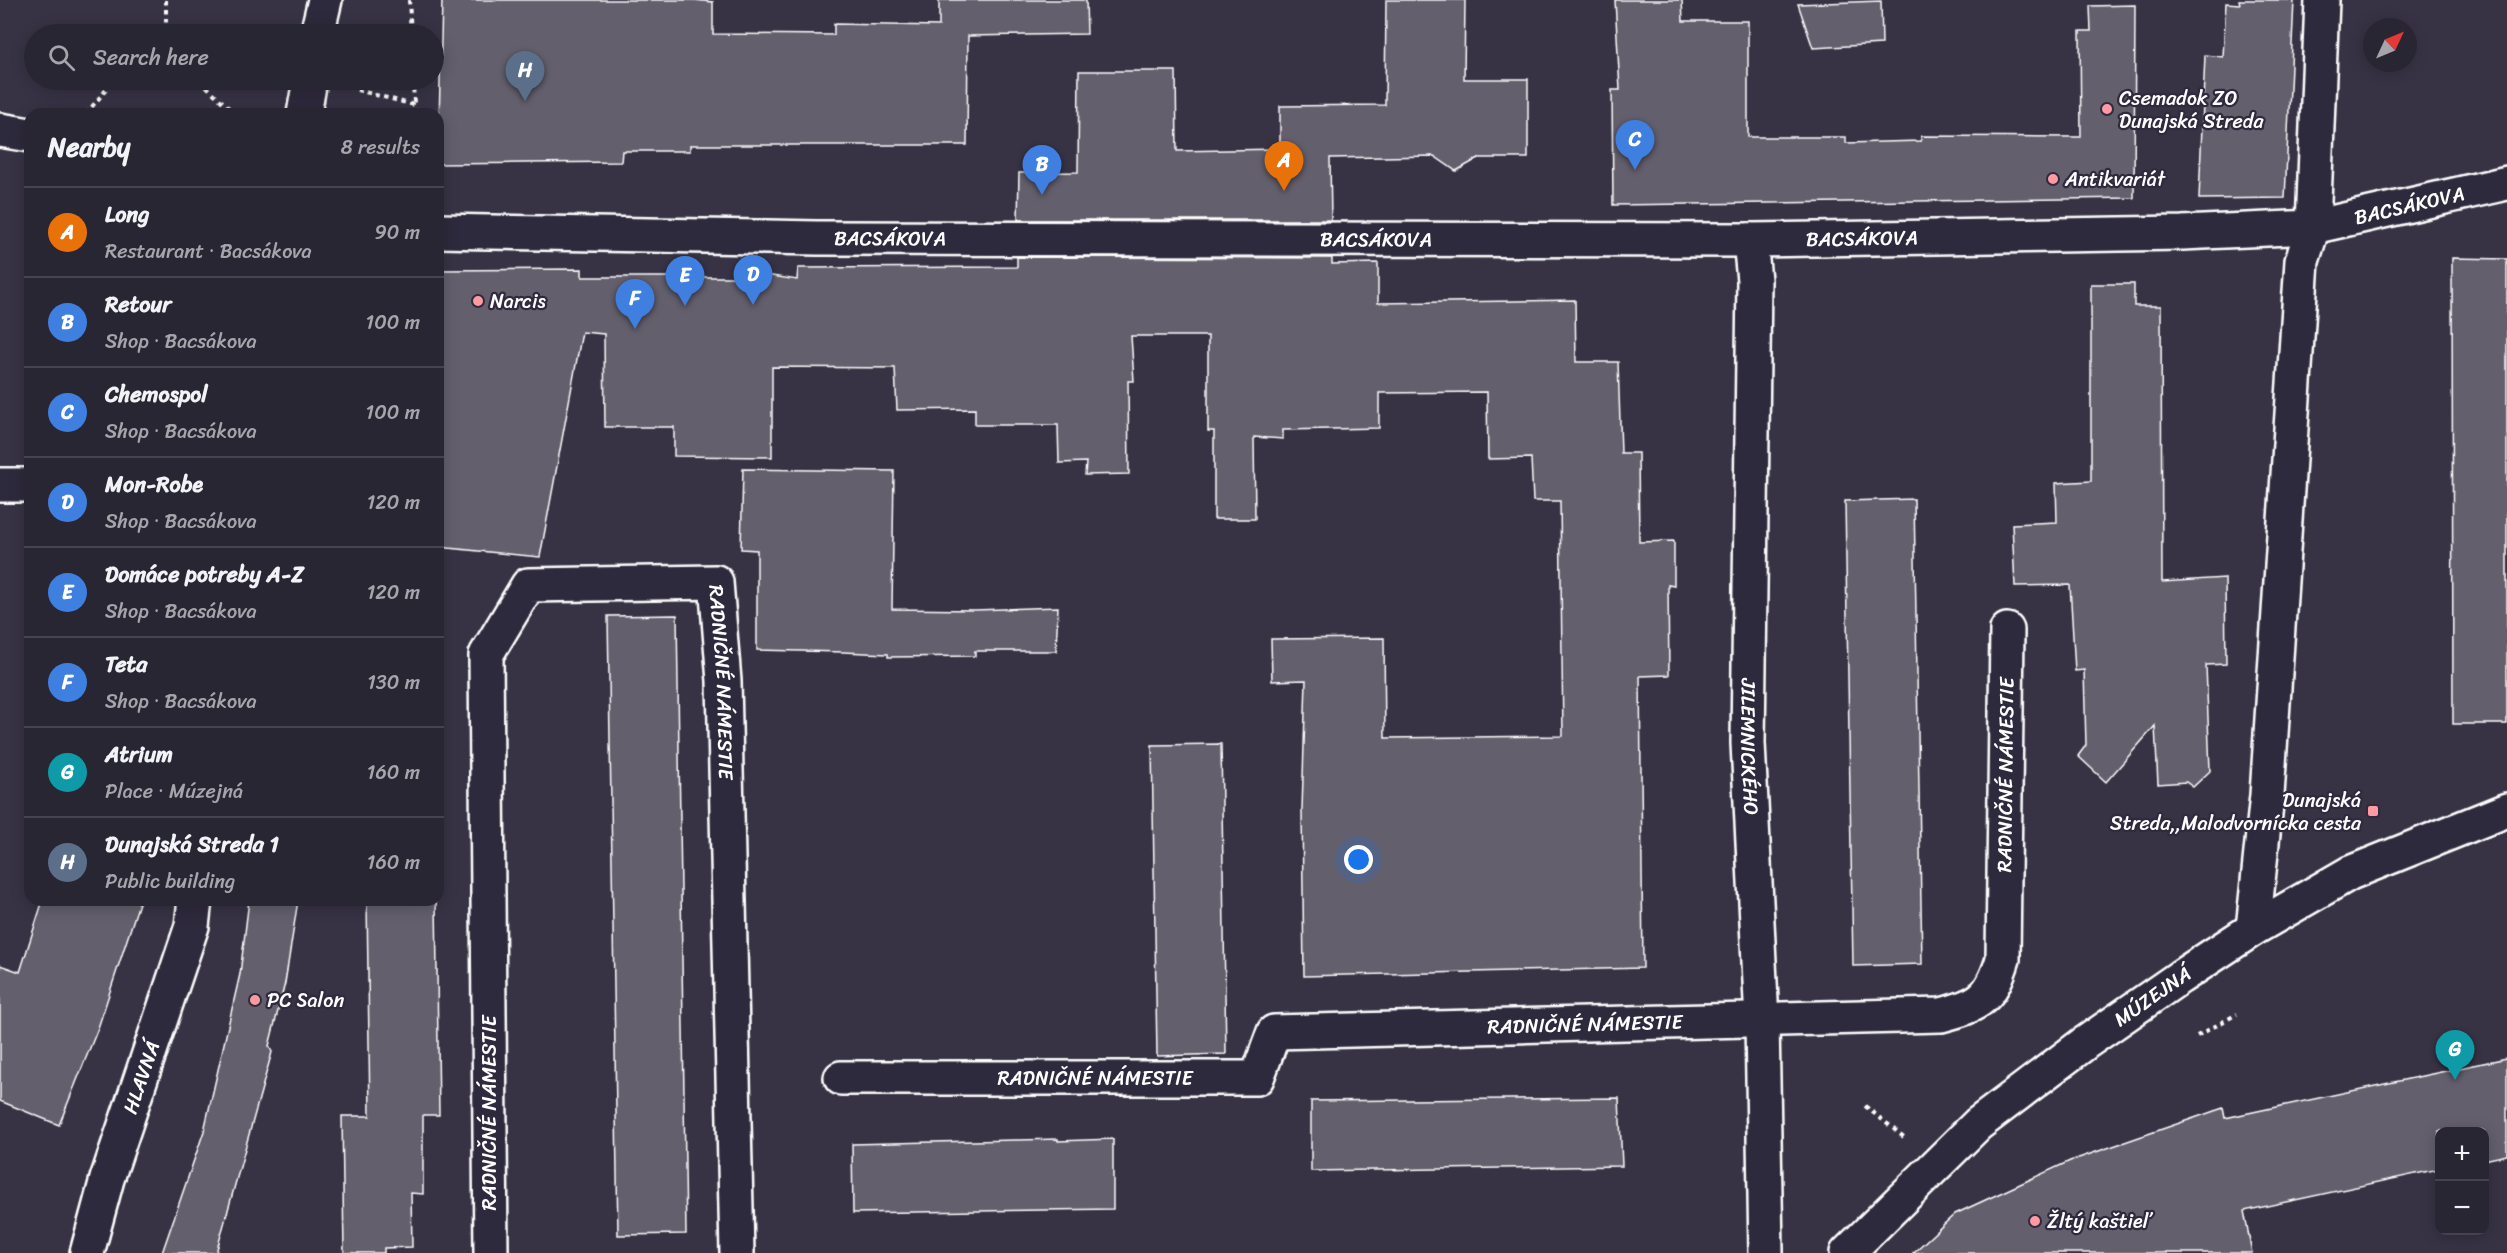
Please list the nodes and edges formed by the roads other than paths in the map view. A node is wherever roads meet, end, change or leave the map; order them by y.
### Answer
1 (325, 0) edge
2 (2322, 0) edge
3 (319, 24) edge
4 (308, 90) edge
5 (305, 108) edge
6 (0, 130) edge
7 (24, 134) edge
8 (2507, 183) edge
9 (2313, 227) junction
10 (444, 231) edge
11 (1750, 240) junction
12 (0, 485) edge
13 (24, 485) edge
14 (2007, 630) dead end
15 (2507, 810) edge
16 (194, 906) edge
17 (2253, 930) junction
18 (1762, 1021) junction
19 (841, 1078) dead end
20 (87, 1253) edge
21 (490, 1253) edge
22 (737, 1253) edge
23 (1766, 1253) edge
24 (1847, 1253) edge

1 - 3 street
2 - 9 street
4 - 5 street
6 - 7 street
8 - 9 street, BACSÁKOVA
9 - 11 street, BACSÁKOVA
9 - 17 street
10 - 11 street, BACSÁKOVA
11 - 18 street, JILEMNICKÉHO
12 - 13 street
14 - 18 street, RADNIČNÉ NÁMESTIE
15 - 17 street, MÚZEJNÁ
16 - 20 street, HLAVNÁ
17 - 24 street, MÚZEJNÁ
18 - 19 street, RADNIČNÉ NÁMESTIE
18 - 23 street, JILEMNICKÉHO
21 - 22 street, RADNIČNÉ NÁMESTIE

